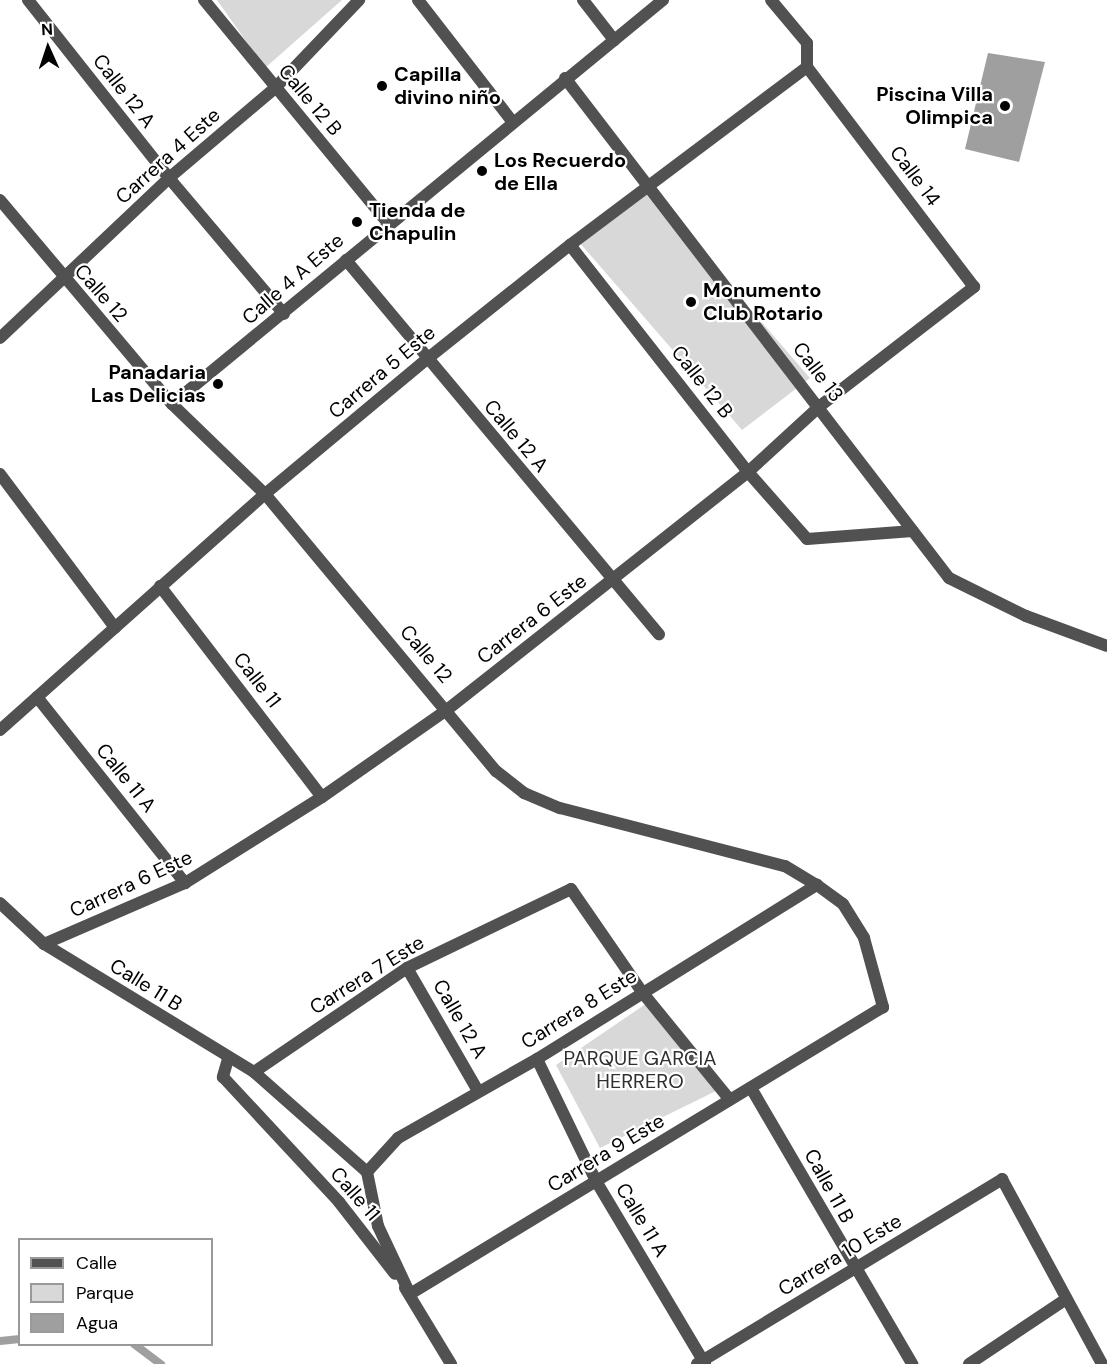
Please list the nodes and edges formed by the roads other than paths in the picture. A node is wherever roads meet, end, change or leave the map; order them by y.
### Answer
1 (28, 0) edge
2 (204, 0) edge
3 (359, 0) edge
4 (418, 0) edge
5 (583, 0) edge
6 (663, 0) edge
7 (771, 0) edge
8 (614, 40) junction
9 (807, 67) junction
10 (565, 78) junction
11 (275, 88) junction
12 (512, 121) junction
13 (168, 178) junction
14 (650, 186) junction
15 (0, 200) edge
16 (388, 223) junction
17 (570, 245) junction
18 (346, 260) junction
19 (65, 281) junction
20 (974, 287) joint
21 (284, 314) junction
22 (0, 338) edge
23 (427, 359) junction
24 (172, 404) junction
25 (820, 406) junction
26 (748, 472) junction
27 (0, 474) edge
28 (265, 494) junction
29 (914, 531) junction
30 (612, 581) junction
31 (160, 586) junction
32 (115, 627) junction
33 (659, 634) dead end
34 (1107, 646) edge
35 (37, 697) junction
36 (448, 709) junction
37 (0, 730) edge
38 (322, 797) junction
39 (185, 884) junction
40 (817, 885) junction
41 (0, 903) edge
42 (44, 944) junction
43 (407, 968) junction
44 (642, 992) junction
45 (884, 1007) joint
46 (228, 1059) junction
47 (537, 1059) junction
48 (254, 1072) junction
49 (751, 1088) junction
50 (478, 1091) junction
51 (730, 1100) junction
52 (366, 1172) junction
53 (596, 1181) junction
54 (853, 1269) junction
55 (410, 1294) junction
56 (1066, 1299) junction
57 (702, 1363) edge
58 (451, 1364) edge
59 (912, 1364) edge
60 (969, 1364) edge
61 (1102, 1364) edge

1 - 13 street, Calle 12 A
2 - 11 street, Calle 12 B
3 - 11 street, Carrera 4 Este
4 - 12 street
5 - 8 street
6 - 8 street, Calle 4 A Este
7 - 9 street, Calle 14
8 - 10 street, Calle 4 A Este
9 - 14 street, Carrera 5 Este
9 - 20 street, Calle 14
10 - 12 street, Calle 4 A Este
10 - 14 street, Calle 13
11 - 13 street, Carrera 4 Este
11 - 16 street, Calle 12 B
12 - 16 street, Calle 4 A Este
13 - 19 street, Carrera 4 Este
13 - 21 street, Calle 12 A
14 - 17 street, Carrera 5 Este
14 - 25 street, Calle 13
15 - 19 street, Calle 12
16 - 18 street, Calle 4 A Este
17 - 23 street, Carrera 5 Este
17 - 26 street, Calle 12 B
18 - 21 street, Calle 4 A Este
18 - 23 street, Calle 12 A
19 - 22 street, Carrera 4 Este
19 - 24 street, Calle 12
20 - 25 street, Carrera 6 Este
21 - 24 street, Calle 4 A Este
23 - 28 street, Carrera 5 Este
23 - 30 street, Calle 12 A
24 - 28 street, Calle 12
25 - 26 street, Carrera 6 Este
25 - 29 street, Calle 13
26 - 29 street, Calle 12 B
26 - 30 street, Carrera 6 Este
27 - 32 street
28 - 31 street, Carrera 5 Este
28 - 36 street, Calle 12
29 - 34 street, Calle 13
30 - 33 street, Calle 12 A
30 - 36 street, Carrera 6 Este
31 - 32 street, Carrera 5 Este
31 - 38 street, Calle 11
32 - 35 street, Carrera 5 Este
35 - 37 street, Carrera 5 Este
35 - 39 street, Calle 11 A
36 - 38 street, Carrera 6 Este
36 - 40 street, Calle 12
38 - 39 street, Carrera 6 Este
39 - 42 street, Carrera 6 Este
40 - 44 street, Carrera 8 Este
40 - 45 street, Calle 12
41 - 42 street, Calle 11 B
42 - 46 street, Calle 11 B
43 - 44 street, Carrera 7 Este
43 - 48 street, Carrera 7 Este
43 - 50 street, Calle 12 A
44 - 47 street, Carrera 8 Este
44 - 51 street
45 - 49 street, Carrera 9 Este
46 - 48 street, Calle 11 B
46 - 55 street, Calle 11
47 - 50 street, Carrera 8 Este
47 - 53 street, Calle 11 A
48 - 52 street, Calle 11 B
49 - 51 street, Carrera 9 Este
49 - 54 street, Calle 11 B
50 - 52 street, Carrera 8 Este
51 - 53 street, Carrera 9 Este
52 - 55 street
53 - 55 street, Carrera 9 Este
53 - 57 street, Calle 11 A
54 - 56 street, Carrera 10 Este
54 - 57 street, Carrera 10 Este
54 - 59 street, Calle 11 B
55 - 58 street, Calle 11
56 - 60 street
56 - 61 street

